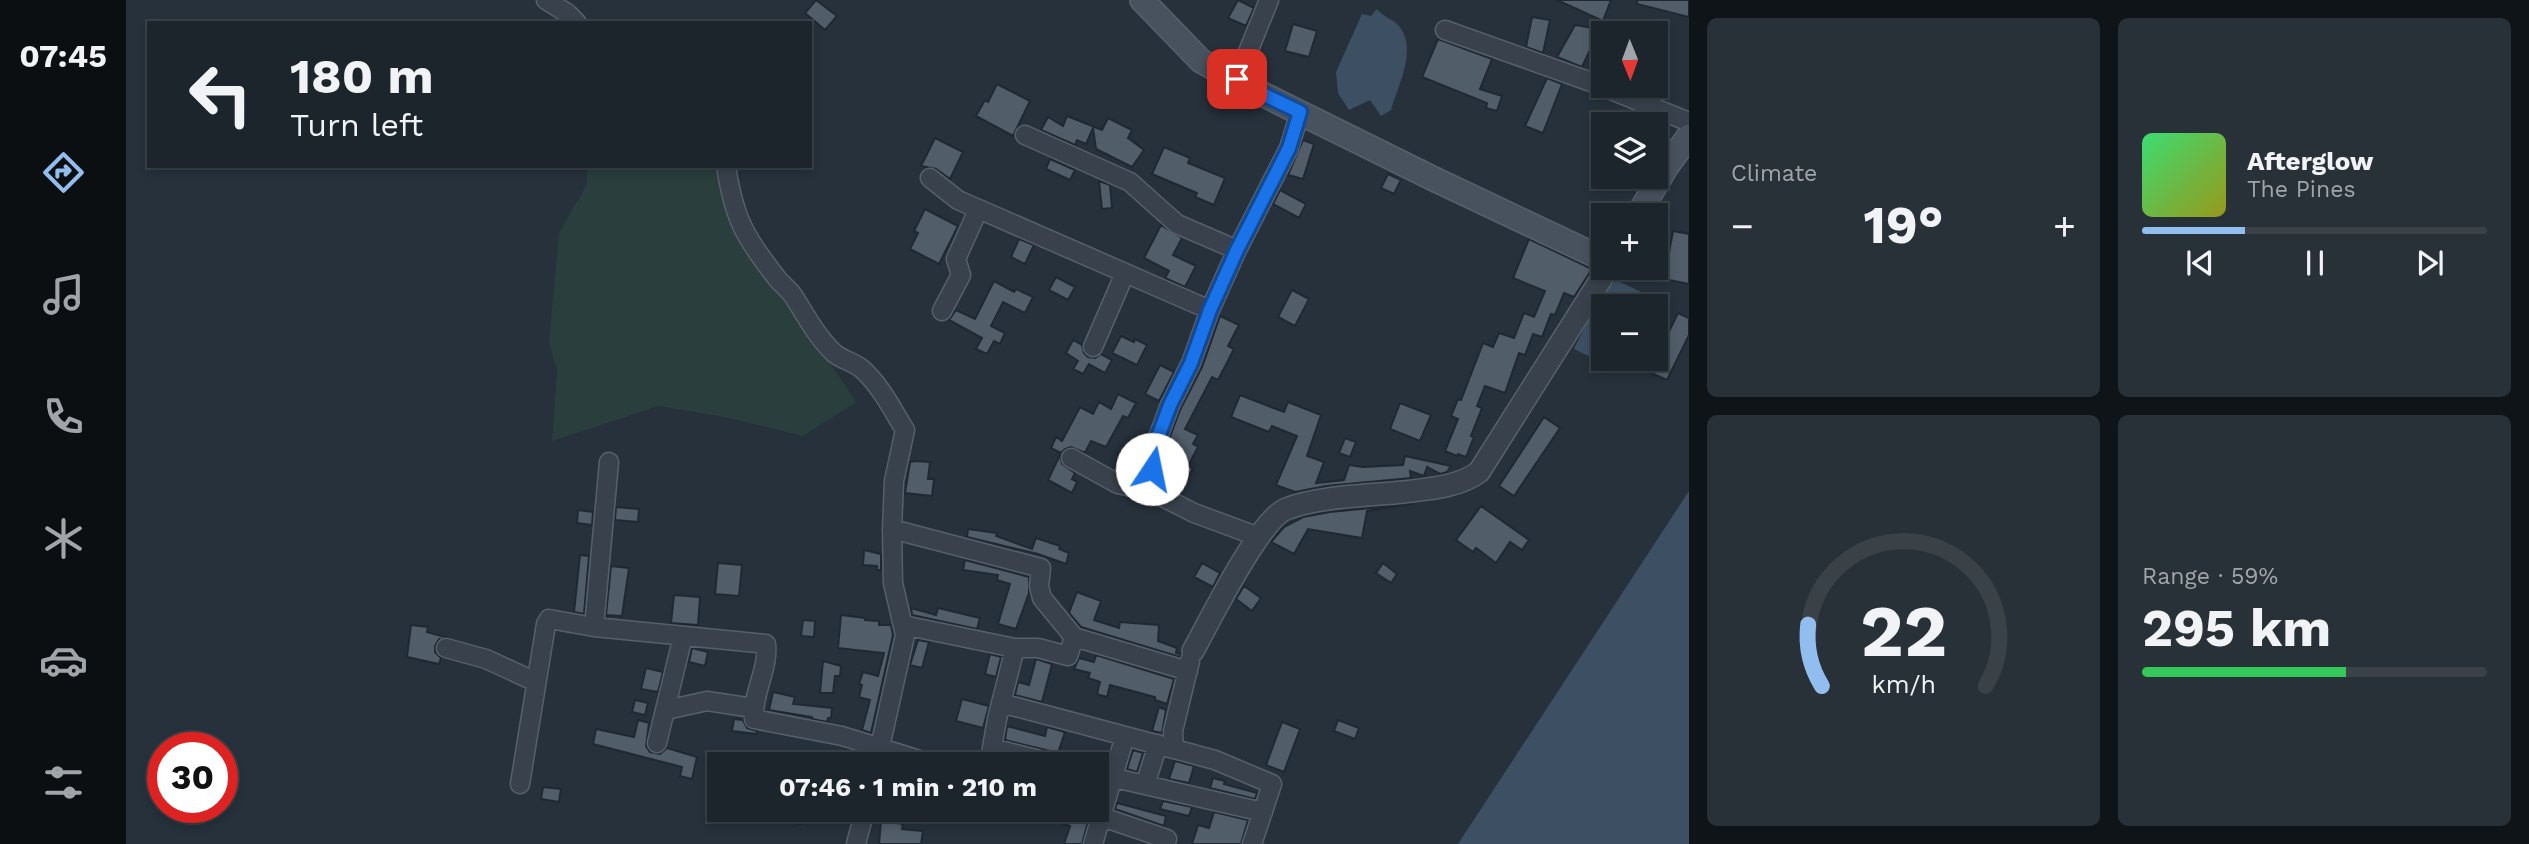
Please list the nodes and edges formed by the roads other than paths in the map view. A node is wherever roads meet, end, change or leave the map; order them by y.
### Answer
1 (546, 0) edge
2 (1142, 0) edge
3 (1269, 0) edge
4 (575, 21) edge
5 (1445, 30) dead end
6 (1237, 79) junction
7 (1300, 112) junction
8 (1689, 122) edge
9 (1025, 135) dead end
10 (1689, 136) edge
11 (726, 168) edge
12 (930, 177) dead end
13 (1646, 203) edge
14 (978, 210) junction
15 (1237, 250) junction
16 (1591, 253) edge
17 (1125, 273) junction
18 (1600, 280) edge
19 (1210, 310) junction
20 (942, 311) dead end
21 (1093, 347) dead end
22 (1071, 458) dead end
23 (609, 462) dead end
24 (1151, 491) junction
25 (892, 529) junction
26 (1259, 537) junction
27 (903, 625) junction
28 (594, 627) junction
29 (683, 636) junction
30 (1074, 637) junction
31 (446, 648) dead end
32 (1015, 648) junction
33 (1191, 661) junction
34 (536, 682) junction
35 (1001, 703) junction
36 (753, 708) junction
37 (666, 710) junction
38 (1125, 736) junction
39 (657, 743) dead end
40 (880, 746) junction
41 (1166, 747) junction
42 (879, 752) edge
43 (898, 752) edge
44 (991, 752) edge
45 (1109, 768) edge
46 (1109, 777) edge
47 (520, 784) dead end
48 (1145, 785) junction
49 (1263, 812) junction
50 (1109, 819) edge
51 (862, 822) edge
52 (1100, 822) edge
53 (1167, 839) dead end
54 (858, 844) edge
55 (1093, 844) edge
56 (1252, 844) edge

1 - 4 street
2 - 6 main road
3 - 6 street
5 - 8 street
6 - 7 main road
7 - 15 street
7 - 16 main road
9 - 15 street
10 - 13 main road
11 - 25 street
12 - 14 street
14 - 17 street
14 - 20 street
15 - 19 street
17 - 19 street
17 - 21 street
18 - 26 street
19 - 24 street
22 - 24 street
23 - 28 street
24 - 26 street
25 - 27 street
25 - 30 street
26 - 33 street
27 - 32 street
27 - 40 street
28 - 29 street
28 - 34 street
29 - 36 street
29 - 37 street
30 - 32 street
30 - 33 street
31 - 34 street
32 - 35 street
33 - 41 street
34 - 47 street
35 - 38 street
35 - 44 street
36 - 37 street
36 - 40 street
37 - 39 street
38 - 41 street
38 - 45 street
40 - 42 street
40 - 43 street
41 - 48 street
41 - 49 street
46 - 48 street
48 - 49 street
49 - 56 street
50 - 53 street
51 - 54 street
52 - 55 street

